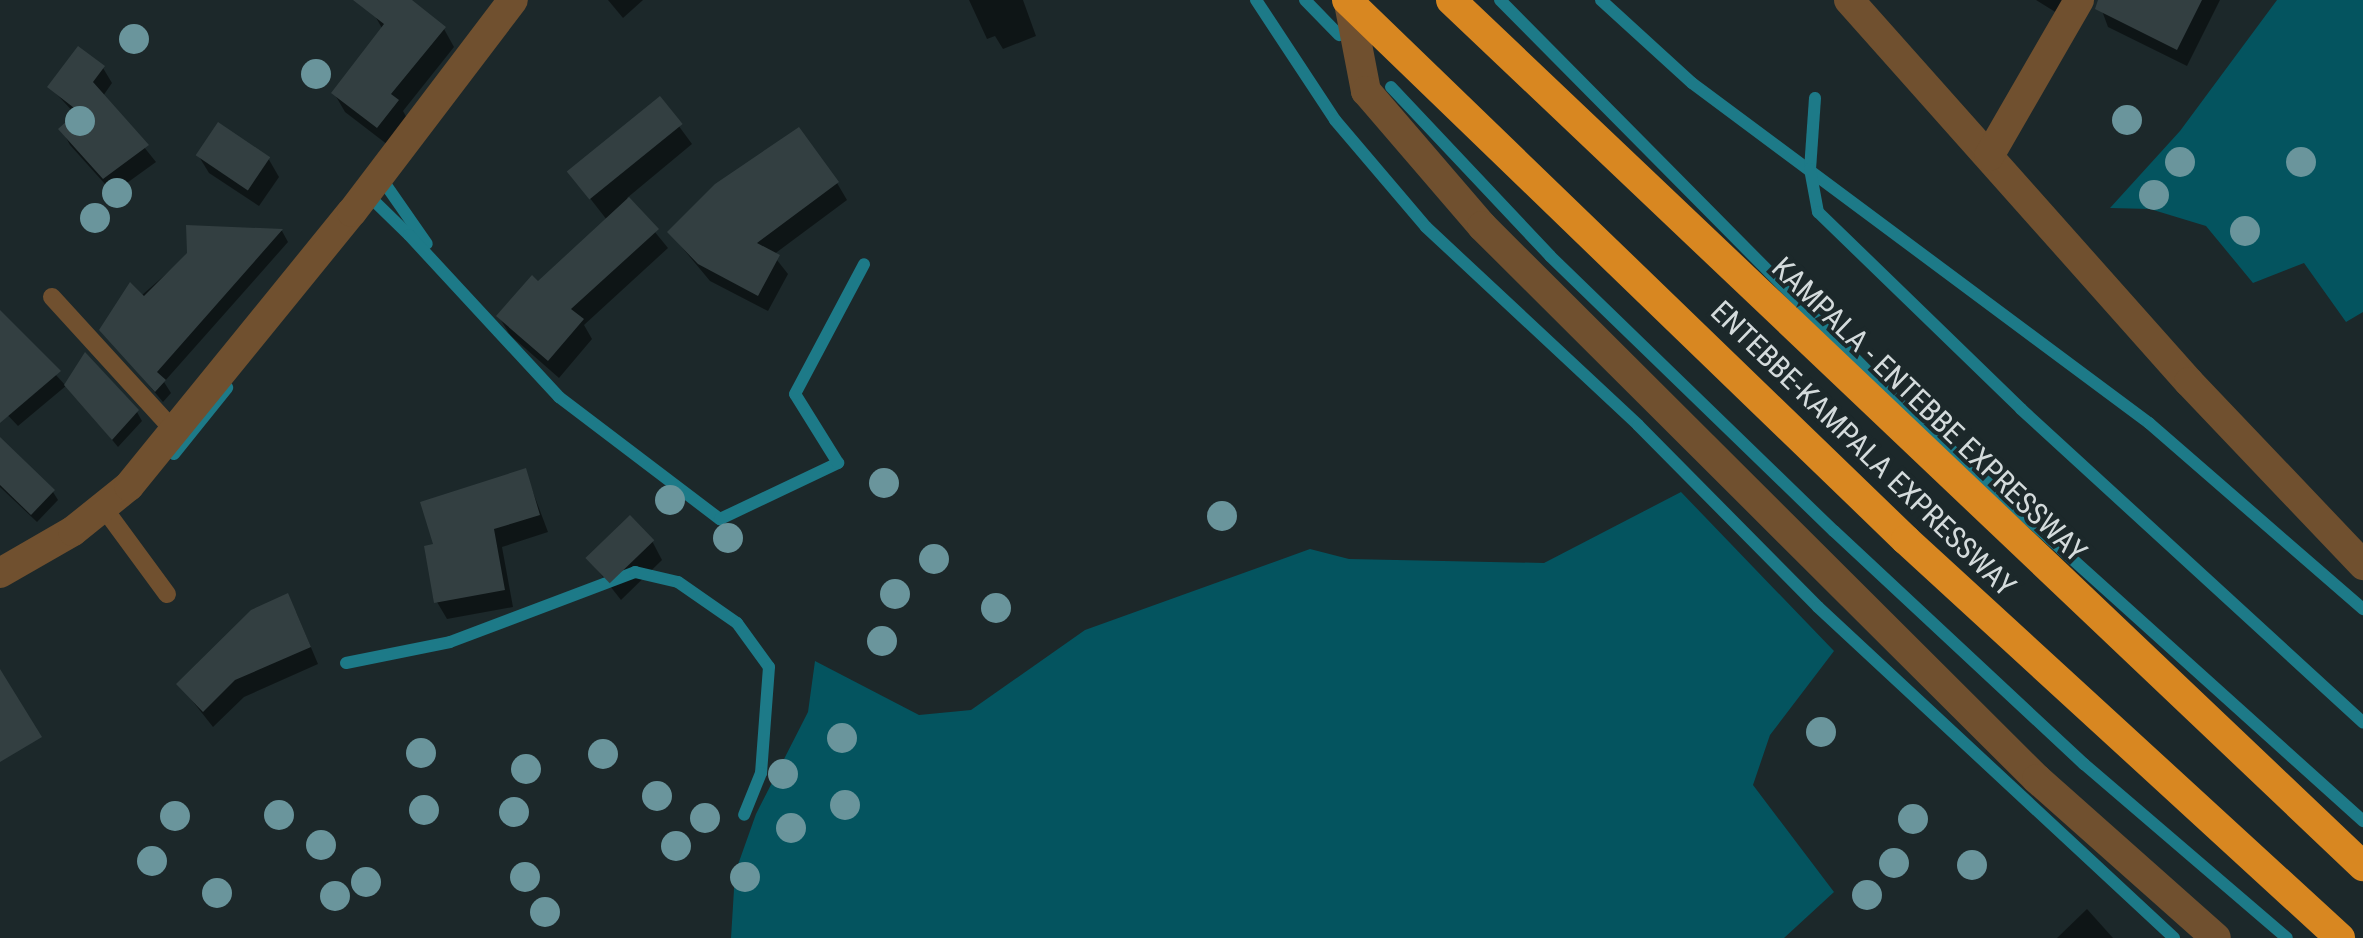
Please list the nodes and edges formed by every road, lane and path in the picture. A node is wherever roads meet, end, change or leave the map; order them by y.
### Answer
1 (513, 0) edge
2 (1450, 0) edge
3 (1849, 0) edge
4 (2078, 0) edge
5 (1348, 1) edge
6 (1989, 156) junction
7 (52, 297) dead end
8 (176, 433) junction
9 (103, 507) junction
10 (2363, 564) edge
11 (0, 573) edge
12 (167, 594) dead end
13 (2363, 866) edge
14 (2216, 938) edge
15 (2340, 938) edge

1 - 8 street
2 - 13 highway, KAMPALA - ENTEBBE EXPRESSWAY
3 - 6 street
4 - 6 street
5 - 14 street
5 - 15 highway, ENTEBBE-KAMPALA EXPRESSWAY
6 - 10 street
7 - 8 lane
8 - 9 street
9 - 11 street
9 - 12 lane

